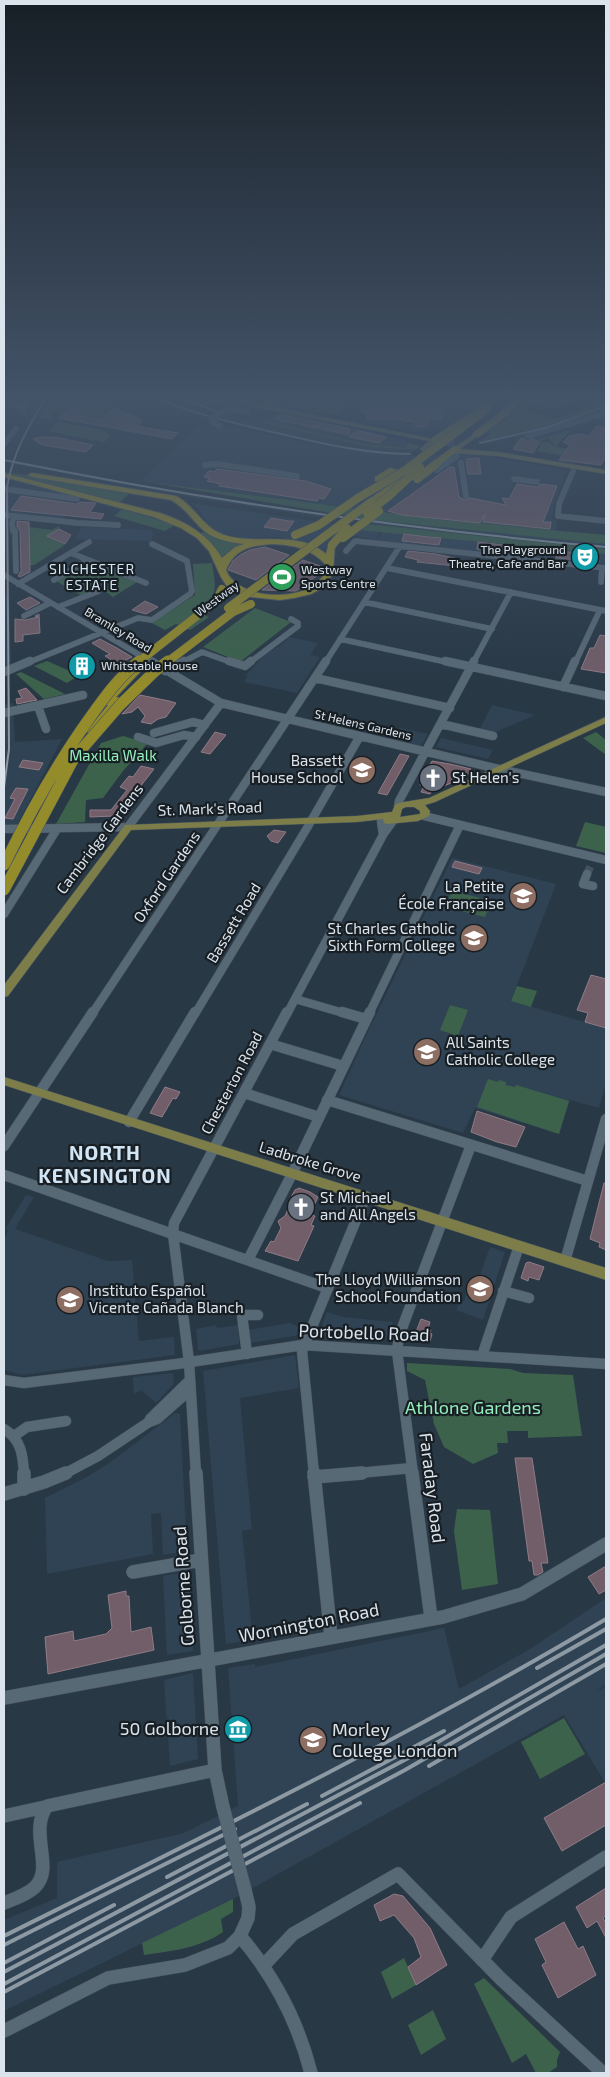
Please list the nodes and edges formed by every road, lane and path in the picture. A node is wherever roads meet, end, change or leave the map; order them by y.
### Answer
1 (25, 492) edge
2 (67, 492) edge
3 (141, 492) edge
4 (357, 492) edge
5 (368, 492) edge
6 (376, 492) edge
7 (387, 492) edge
8 (393, 492) edge
9 (404, 492) edge
10 (465, 492) edge
11 (564, 492) edge
12 (466, 496) dead end
13 (77, 499) dead end
14 (4, 515) edge
15 (14, 516) junction
16 (606, 521) edge
17 (118, 525) dead end
18 (296, 535) junction
19 (270, 541) junction
20 (89, 542) dead end
21 (257, 542) junction
22 (152, 544) dead end
23 (332, 544) junction
24 (400, 546) junction
25 (346, 551) dead end
26 (71, 553) junction
27 (88, 560) junction
28 (330, 564) junction
29 (387, 568) junction
30 (604, 568) edge
31 (16, 572) dead end
32 (222, 572) junction
33 (4, 576) edge
34 (54, 580) dead end
35 (601, 582) dead end
36 (146, 583) dead end
37 (18, 584) junction
38 (99, 591) dead end
39 (511, 592) junction
40 (282, 598) junction
41 (364, 602) junction
42 (50, 603) junction
43 (58, 607) junction
44 (603, 611) edge
45 (24, 616) dead end
46 (291, 619) dead end
47 (492, 628) junction
48 (102, 633) junction
49 (340, 639) junction
50 (472, 667) junction
51 (165, 670) junction
52 (4, 672) edge
53 (315, 678) junction
54 (563, 687) junction
55 (83, 695) dead end
56 (606, 696) edge
57 (221, 703) junction
58 (38, 706) junction
59 (450, 708) junction
60 (4, 714) edge
61 (288, 719) junction
62 (606, 720) edge
63 (442, 724) junction
64 (205, 725) junction
65 (46, 729) dead end
66 (154, 733) dead end
67 (360, 736) junction
68 (493, 736) dead end
69 (138, 737) dead end
70 (196, 737) junction
71 (426, 752) junction
72 (61, 758) junction
73 (74, 758) junction
74 (500, 769) junction
75 (606, 792) edge
76 (407, 810) junction
77 (357, 819) junction
78 (311, 821) junction
79 (381, 821) junction
80 (219, 824) junction
81 (460, 825) junction
82 (128, 827) junction
83 (57, 828) junction
84 (4, 829) edge
85 (382, 835) junction
86 (606, 860) edge
87 (4, 865) edge
88 (587, 874) dead end
89 (593, 886) dead end
90 (4, 890) edge
91 (4, 914) edge
92 (4, 993) edge
93 (295, 999) junction
94 (366, 1019) junction
95 (270, 1044) junction
96 (343, 1066) junction
97 (4, 1081) edge
98 (39, 1093) junction
99 (244, 1093) junction
100 (327, 1100) junction
101 (319, 1117) junction
102 (606, 1120) edge
103 (130, 1122) junction
104 (471, 1144) junction
105 (4, 1146) edge
106 (214, 1149) junction
107 (292, 1174) junction
108 (4, 1175) edge
109 (588, 1181) junction
110 (366, 1196) junction
111 (443, 1221) junction
112 (173, 1234) junction
113 (519, 1246) junction
114 (248, 1260) junction
115 (565, 1261) junction
116 (606, 1274) edge
117 (328, 1288) junction
118 (504, 1291) junction
119 (529, 1298) dead end
120 (258, 1315) dead end
121 (303, 1345) junction
122 (397, 1350) junction
123 (247, 1354) junction
124 (482, 1356) junction
125 (188, 1362) junction
126 (606, 1364) edge
127 (4, 1380) edge
128 (190, 1385) junction
129 (305, 1390) joint
130 (66, 1421) dead end
131 (4, 1429) edge
132 (14, 1436) junction
133 (412, 1468) junction
134 (314, 1477) junction
135 (24, 1489) junction
136 (4, 1494) edge
137 (606, 1544) edge
138 (201, 1560) junction
139 (133, 1572) dead end
140 (430, 1618) junction
141 (331, 1637) junction
142 (208, 1660) junction
143 (4, 1698) edge
144 (215, 1770) junction
145 (223, 1807) joint
146 (44, 1810) junction
147 (4, 1816) edge
148 (606, 1857) edge
149 (245, 1890) joint
150 (4, 1903) edge
151 (240, 1936) junction
152 (482, 1960) junction
153 (264, 1965) junction
154 (4, 2031) edge
155 (311, 2073) edge
156 (603, 2073) edge

1 - 13 street
2 - 32 highway
3 - 21 highway
4 - 18 highway, bridge
5 - 18 highway, bridge
6 - 72 highway, Westway, bridge
7 - 73 highway, Westway, bridge
8 - 23 highway, bridge
9 - 23 highway, bridge
10 - 12 street
11 - 16 street
14 - 15 street
15 - 17 street
15 - 31 street
18 - 19 highway
19 - 21 highway
19 - 28 highway
20 - 26 street
21 - 32 highway
22 - 48 street
23 - 28 highway
24 - 25 street
24 - 29 street, Oxford Gardens
24 - 30 street
26 - 27 street
26 - 37 street
27 - 34 street
27 - 36 street
28 - 40 highway
29 - 39 street
29 - 41 street, Oxford Gardens
30 - 35 street
32 - 40 highway
32 - 72 highway, bridge
33 - 37 street, Bramley Road
37 - 42 street, Bramley Road
38 - 43 street
39 - 44 street
39 - 47 street, Chesterton Road
40 - 73 highway, bridge
41 - 47 street
41 - 49 street, Oxford Gardens
42 - 43 street, Bramley Road
42 - 45 street
43 - 48 street, Bramley Road
44 - 54 street
46 - 51 street
47 - 50 street, Chesterton Road
48 - 51 street, Bramley Road
48 - 52 street
49 - 50 street
49 - 53 street, Oxford Gardens
50 - 54 street
50 - 59 street, Chesterton Road
51 - 57 street, Bramley Road
53 - 59 street
53 - 61 street, Oxford Gardens
54 - 56 street
55 - 58 street
57 - 61 street, St Helens Gardens
57 - 64 street, Cambridge Gardens
58 - 60 street
58 - 65 street
59 - 63 street, Chesterton Road
61 - 67 street, St Helens Gardens
61 - 80 street, Oxford Gardens
62 - 74 main road
63 - 68 street
63 - 71 street, Chesterton Road
64 - 66 street
64 - 70 street, Cambridge Gardens
67 - 71 street, St Helens Gardens
67 - 78 street, Bassett Road
69 - 70 street
70 - 82 street, Cambridge Gardens
71 - 74 street, St Helens Gardens
71 - 76 street, Chesterton Road
72 - 87 highway, Westway, bridge
73 - 90 highway, Westway, bridge
74 - 75 street, St Helens Gardens
74 - 76 main road
76 - 77 main road, St. Mark's Road
76 - 79 main road, St. Mark's Road
76 - 81 street
76 - 85 street, Chesterton Road
77 - 78 main road, St. Mark's Road
77 - 79 main road, St. Mark's Road
78 - 80 main road, St. Mark's Road
78 - 103 street, Bassett Road
79 - 85 street
80 - 82 main road, St. Mark's Road
80 - 98 street, Oxford Gardens
81 - 86 street
81 - 94 street
82 - 83 street, St. Mark's Road
82 - 92 main road, Cambridge Gardens
83 - 84 street, St. Mark's Road
83 - 91 street
85 - 93 street, Chesterton Road
88 - 89 street
93 - 94 street
93 - 95 street, Chesterton Road
94 - 96 street
95 - 96 street
95 - 99 street, Chesterton Road
96 - 100 street
97 - 98 main road, Ladbroke Grove
98 - 103 main road, Ladbroke Grove
98 - 105 street, Oxford Gardens
99 - 101 street
99 - 106 street, Chesterton Road
100 - 101 street
100 - 104 street
101 - 107 street
102 - 109 street
103 - 106 main road, Ladbroke Grove
104 - 109 street
104 - 111 street, Faraday Road
106 - 107 main road, Ladbroke Grove
106 - 112 street, Chesterton Road
107 - 110 main road, Ladbroke Grove
107 - 114 street
108 - 112 street
109 - 115 street
110 - 111 main road, Ladbroke Grove
110 - 117 street
111 - 113 main road, Ladbroke Grove
111 - 122 street, Faraday Road
112 - 114 street
112 - 125 street, Chesterton Road
113 - 115 main road, Ladbroke Grove
113 - 118 street
114 - 117 street
115 - 116 main road, Ladbroke Grove
117 - 121 street
118 - 119 street
118 - 124 street
120 - 123 street
121 - 122 street, Portobello Road
121 - 123 street, Portobello Road
121 - 129 street
122 - 124 street, Portobello Road
122 - 133 street, Faraday Road
123 - 125 street, Portobello Road
124 - 126 street, Portobello Road
125 - 127 street, Portobello Road
125 - 128 street, Golborne Road
128 - 135 street
128 - 138 street, Golborne Road
129 - 134 street
130 - 132 street
131 - 132 street
132 - 135 street
133 - 134 street
133 - 140 street, Faraday Road
134 - 141 street
135 - 136 street
137 - 140 street, Wornington Road
138 - 139 street
138 - 142 street, Golborne Road
140 - 141 street, Wornington Road
141 - 142 street, Wornington Road
142 - 143 street, Wornington Road
142 - 144 street, Golborne Road
144 - 145 street, Golborne Road
144 - 146 street
145 - 149 street, bridge
146 - 147 street
146 - 150 street
148 - 152 street
149 - 151 street
151 - 153 street
151 - 154 street
152 - 153 street
152 - 156 street
153 - 155 street

